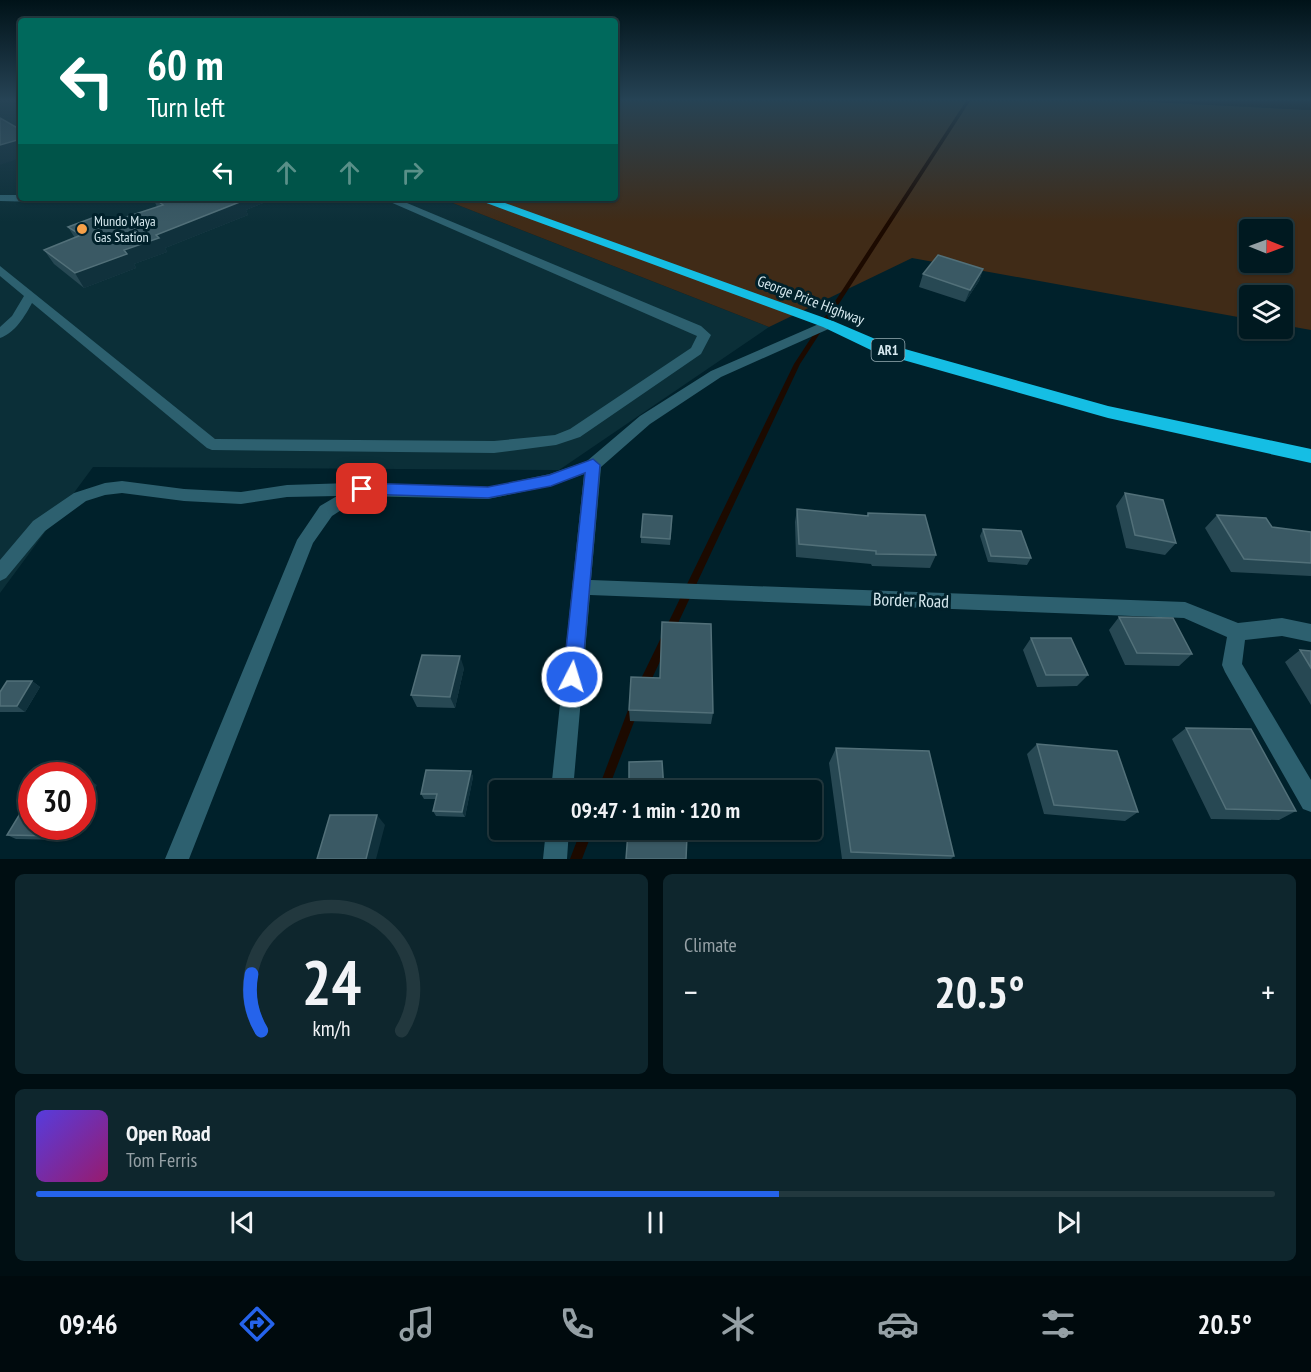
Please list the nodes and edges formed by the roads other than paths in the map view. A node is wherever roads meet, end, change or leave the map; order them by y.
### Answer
1 (0, 198) edge
2 (18, 198) edge
3 (393, 201) edge
4 (487, 201) edge
5 (0, 270) edge
6 (31, 294) junction
7 (828, 324) junction
8 (0, 334) edge
9 (1311, 456) edge
10 (593, 465) junction
11 (362, 489) junction
12 (0, 573) edge
13 (581, 587) junction
14 (1237, 632) junction
15 (1311, 633) edge
16 (563, 780) edge
17 (1311, 801) edge
18 (557, 840) edge
19 (177, 859) edge
20 (555, 859) edge

1 - 2 street
3 - 6 street
4 - 7 highway, George Price Highway / AR1
5 - 6 street
6 - 8 street
7 - 9 highway, George Price Highway / AR1
7 - 10 street
10 - 11 street
10 - 13 street
11 - 12 street
11 - 19 street
13 - 14 street, Border Road
13 - 16 street
14 - 15 street
14 - 17 street
18 - 20 street

